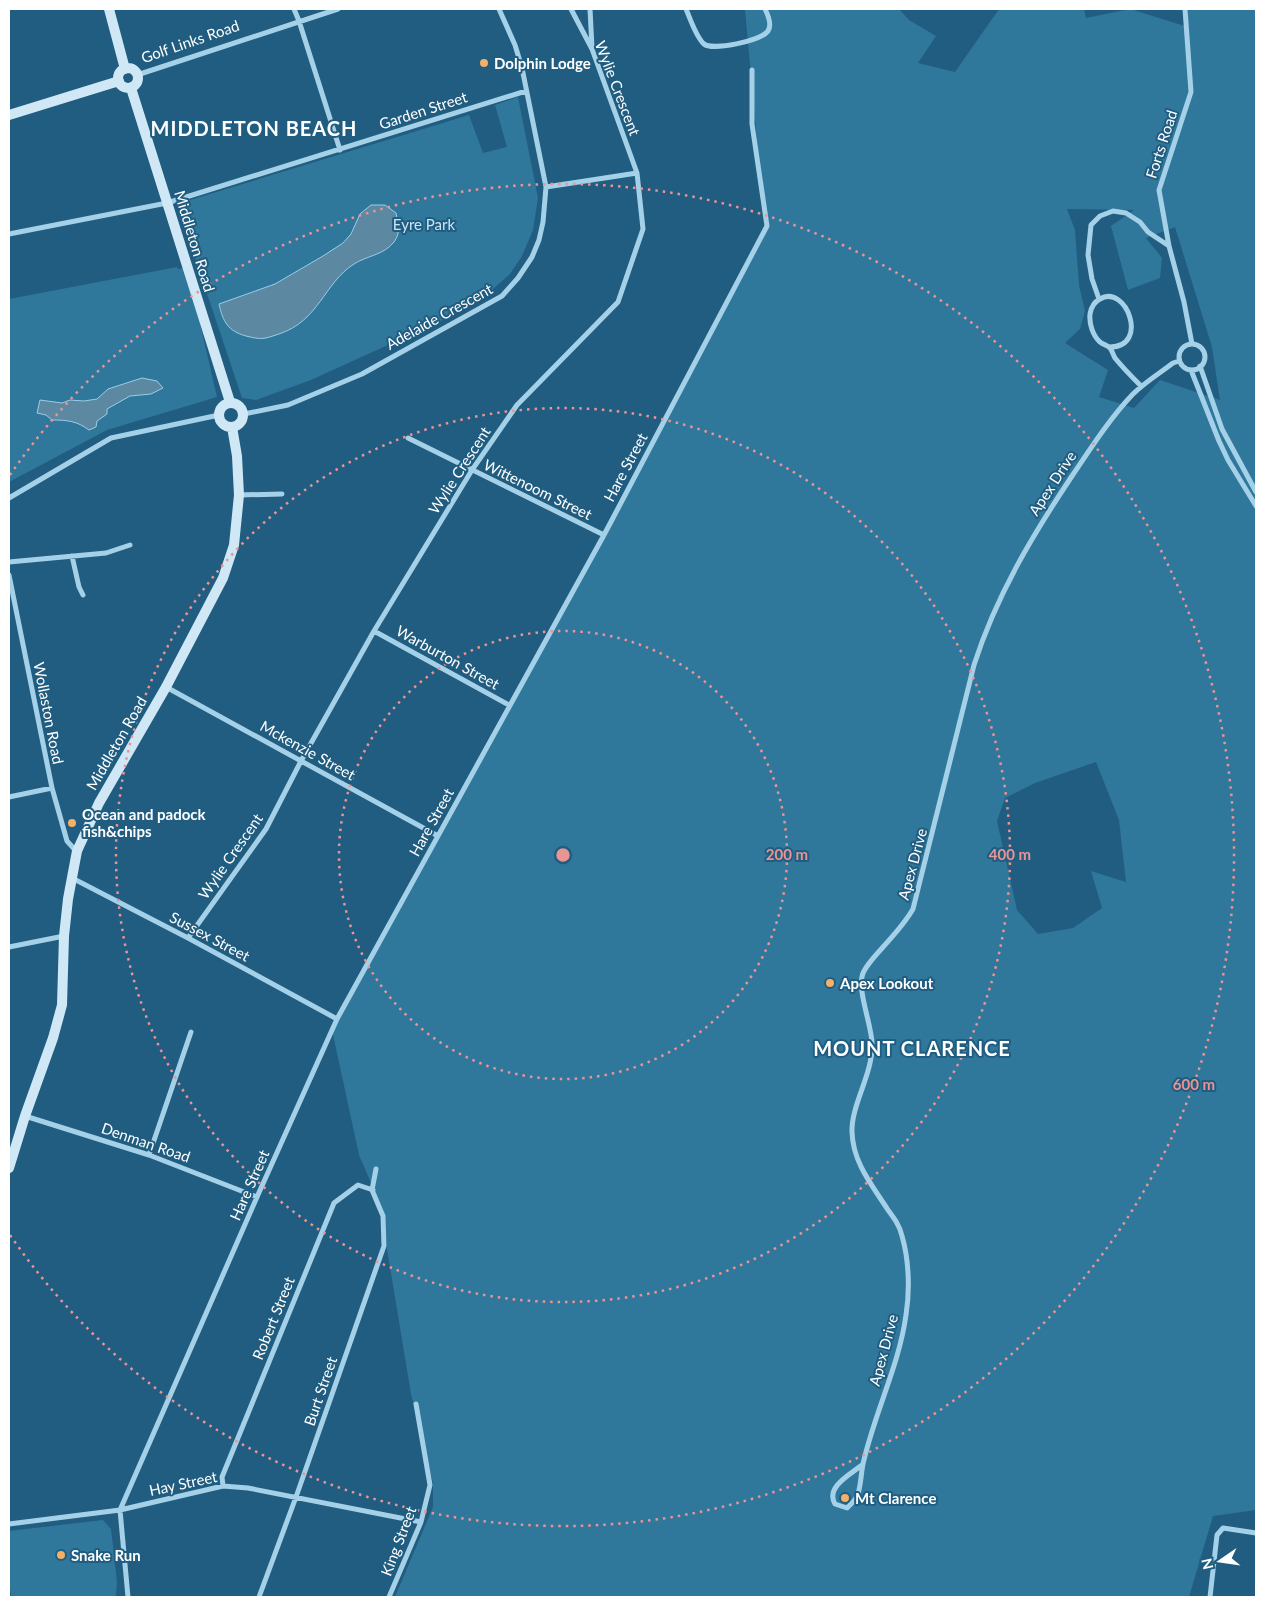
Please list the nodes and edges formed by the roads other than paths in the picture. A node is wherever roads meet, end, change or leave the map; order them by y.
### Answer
1 (109, 9) edge
2 (294, 9) edge
3 (338, 9) edge
4 (499, 9) edge
5 (571, 9) edge
6 (590, 9) edge
7 (686, 9) edge
8 (765, 9) edge
9 (1185, 9) edge
10 (299, 21) junction
11 (592, 49) junction
12 (125, 69) junction
13 (752, 70) dead end
14 (137, 75) junction
15 (119, 81) junction
16 (131, 88) junction
17 (526, 91) junction
18 (9, 115) edge
19 (340, 150) junction
20 (637, 173) junction
21 (546, 187) junction
22 (167, 203) junction
23 (9, 234) edge
24 (1169, 246) junction
25 (1099, 299) junction
26 (1192, 344) junction
27 (1110, 347) junction
28 (1180, 361) junction
29 (1200, 366) junction
30 (1191, 370) junction
31 (1141, 386) junction
32 (230, 402) junction
33 (244, 414) junction
34 (219, 416) junction
35 (232, 427) junction
36 (408, 438) dead end
37 (472, 470) junction
38 (1256, 492) edge
39 (282, 494) dead end
40 (239, 496) junction
41 (9, 498) edge
42 (1256, 506) edge
43 (604, 535) junction
44 (130, 545) dead end
45 (72, 556) junction
46 (9, 562) edge
47 (9, 575) edge
48 (83, 595) dead end
49 (374, 631) junction
50 (166, 687) junction
51 (510, 705) junction
52 (302, 761) junction
53 (52, 788) junction
54 (9, 797) edge
55 (438, 836) junction
56 (76, 851) junction
57 (71, 877) junction
58 (64, 936) junction
59 (188, 938) junction
60 (9, 947) edge
61 (337, 1019) junction
62 (192, 1032) dead end
63 (25, 1116) junction
64 (149, 1155) junction
65 (9, 1168) edge
66 (376, 1169) dead end
67 (373, 1190) junction
68 (257, 1197) junction
69 (416, 1404) dead end
70 (862, 1465) junction
71 (223, 1486) junction
72 (296, 1497) junction
73 (120, 1510) junction
74 (421, 1522) junction
75 (9, 1524) edge
76 (1256, 1533) edge
77 (128, 1597) edge
78 (259, 1597) edge
79 (389, 1597) edge
80 (1210, 1597) edge

1 - 12 main road
2 - 10 street
3 - 10 street, Golf Links Road
4 - 17 street, Adelaide Crescent
5 - 11 street, Wylie Crescent
6 - 11 street
7 - 8 street
9 - 24 street, Forts Road
10 - 14 street, Golf Links Road
10 - 19 street
11 - 20 street, Wylie Crescent
12 - 14 main road
12 - 15 main road
13 - 43 street, Hare Street
14 - 16 main road
15 - 16 main road
15 - 18 main road
16 - 22 main road, Middleton Road
17 - 19 street, Garden Street
17 - 21 street, Adelaide Crescent
19 - 22 street, Garden Street
20 - 21 street
20 - 37 street, Wylie Crescent
21 - 33 street, Adelaide Crescent
22 - 23 street, Garden Street
22 - 32 main road, Middleton Road
24 - 25 street
24 - 26 street, Forts Road
25 - 27 street
25 - 27 street
26 - 28 street
26 - 29 street
27 - 31 street
28 - 30 street
28 - 31 street, Apex Drive
29 - 30 street
29 - 38 street
30 - 42 street
31 - 70 street, Apex Drive
32 - 33 main road
32 - 34 main road
33 - 35 main road
34 - 35 main road
34 - 41 street
35 - 40 main road, Middleton Road
36 - 37 street, Wittenoom Street
37 - 43 street, Wittenoom Street
37 - 49 street, Wylie Crescent
39 - 40 street
40 - 50 main road, Middleton Road
43 - 51 street, Hare Street
44 - 45 street
45 - 46 street
45 - 48 street
47 - 53 street, Wollaston Road
49 - 51 street, Warburton Street
49 - 52 street, Wylie Crescent
50 - 52 street, Mckenzie Street
50 - 56 main road, Middleton Road
51 - 55 street, Hare Street
52 - 55 street, Mckenzie Street
52 - 59 street, Wylie Crescent
53 - 54 street
53 - 56 street, Wollaston Road
55 - 61 street, Hare Street
56 - 57 main road, Middleton Road
57 - 58 main road, Middleton Road
57 - 59 street, Sussex Street
58 - 60 street
58 - 63 main road, Middleton Road
59 - 61 street, Sussex Street
61 - 68 street, Hare Street
62 - 64 street
63 - 64 street, Denman Road
63 - 65 main road, Middleton Road
64 - 68 street, Denman Road
66 - 67 street
67 - 71 street, Robert Street
67 - 72 street, Burt Street
68 - 73 street, Hare Street
69 - 74 street, King Street
70 - 70 street, Apex Drive
71 - 72 street, Hay Street
71 - 73 street, Hay Street
72 - 74 street, Hay Street
72 - 78 street, Burt Street
73 - 75 street, Hay Street
73 - 77 street, Hare Street
74 - 79 street, King Street
76 - 80 street

